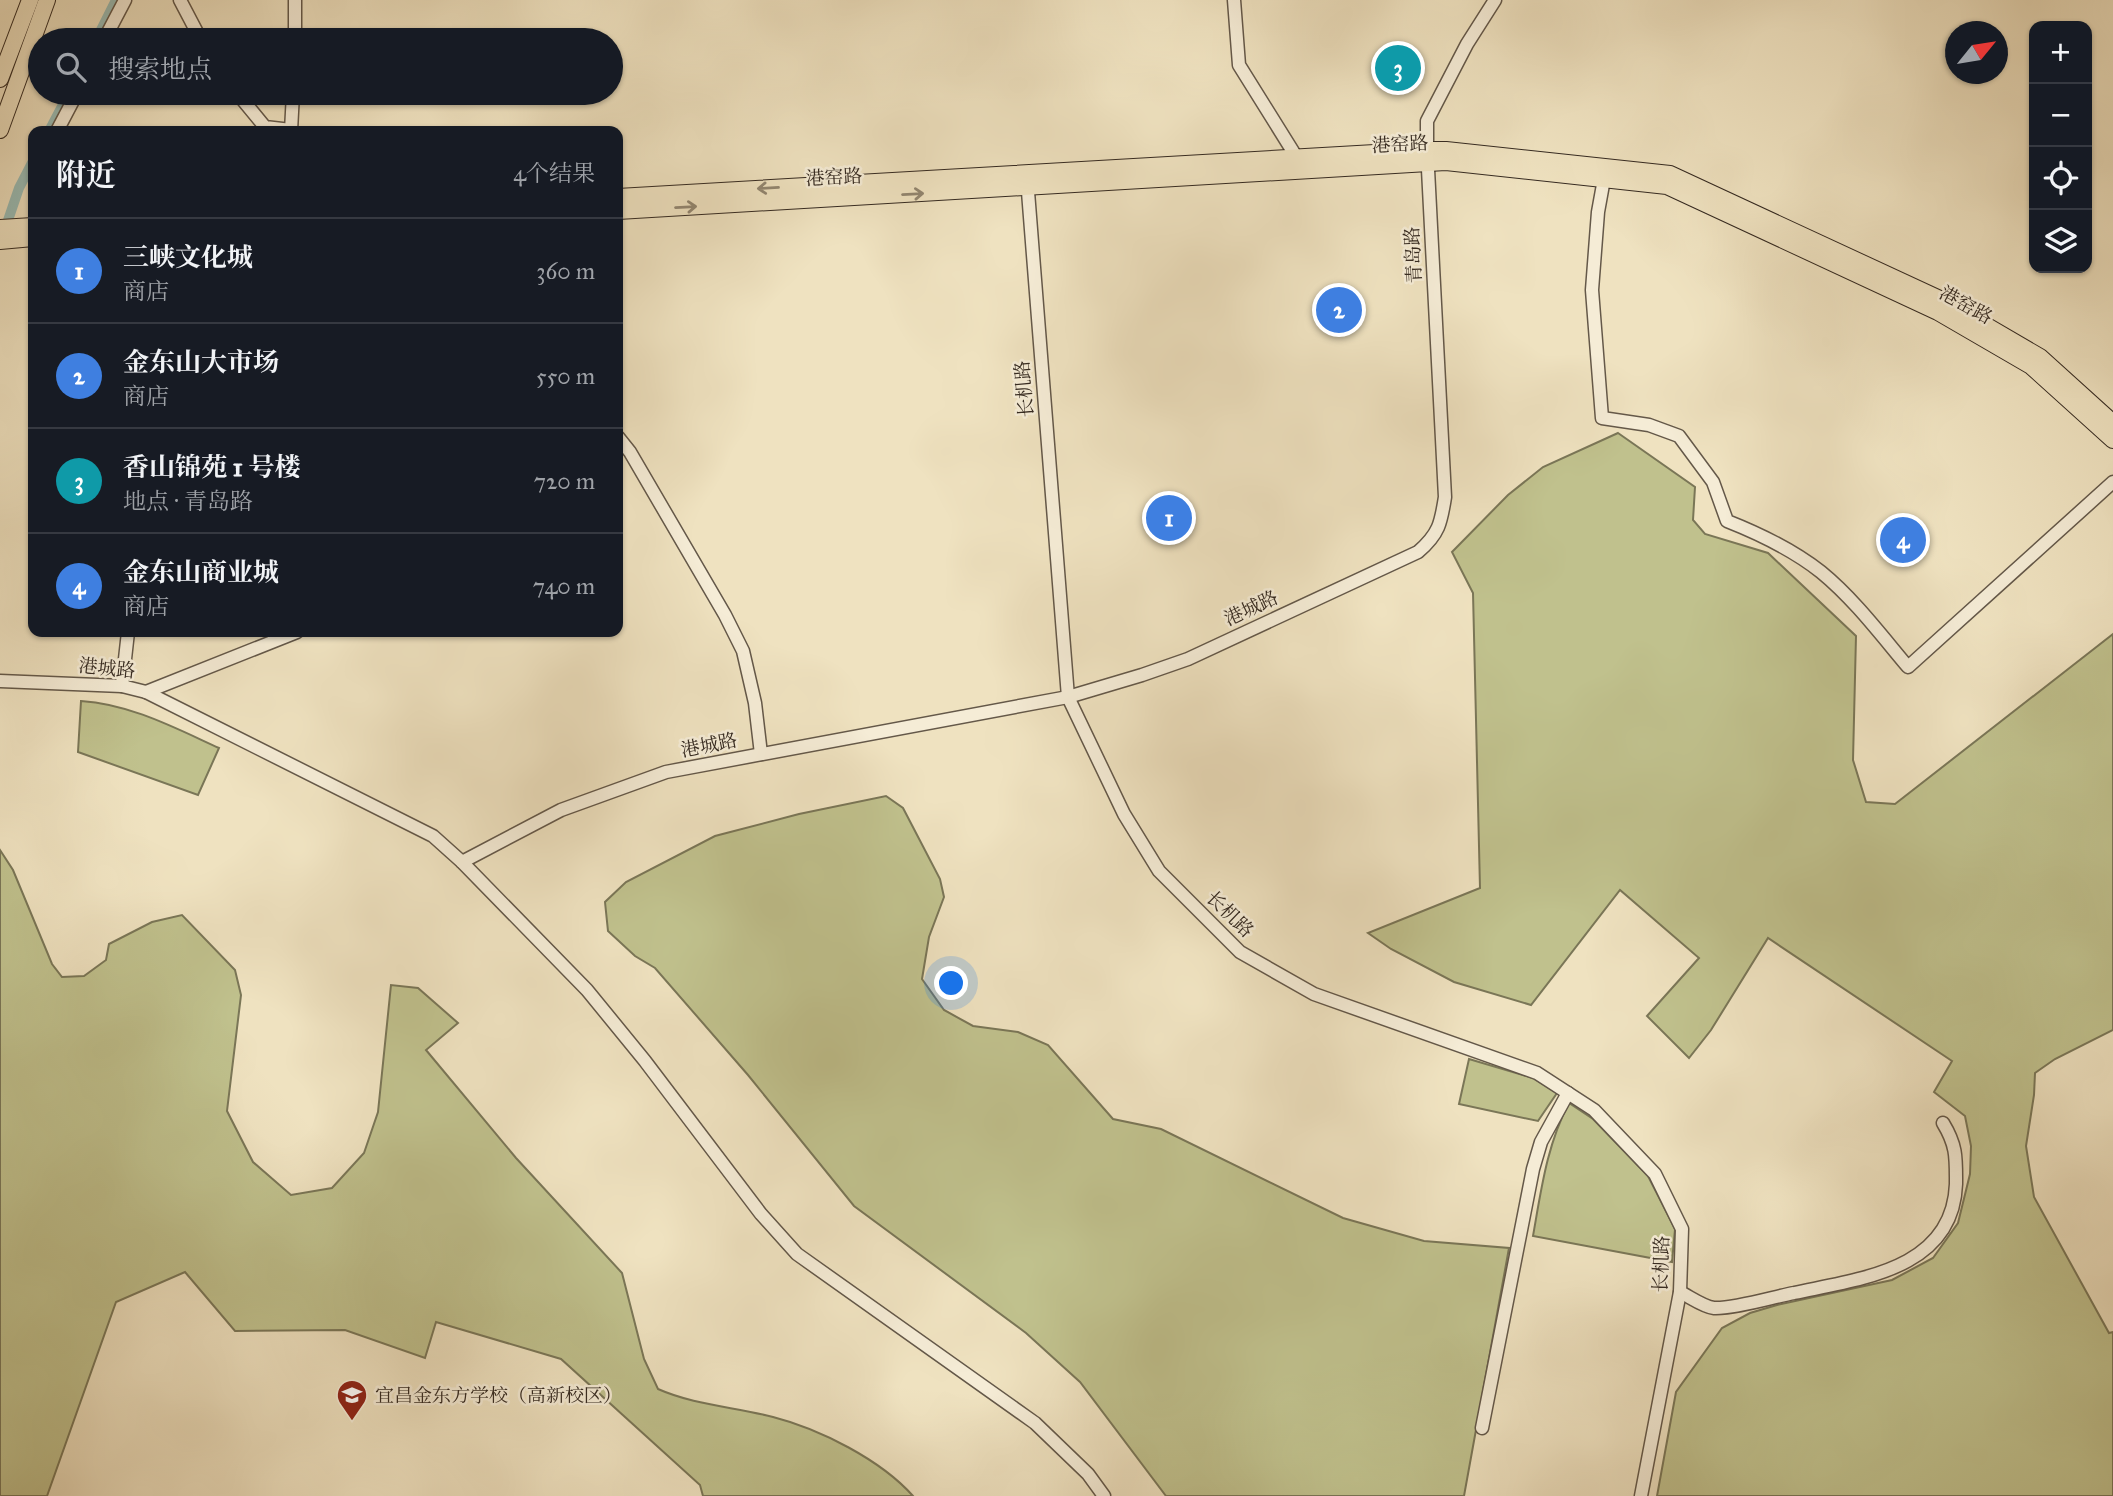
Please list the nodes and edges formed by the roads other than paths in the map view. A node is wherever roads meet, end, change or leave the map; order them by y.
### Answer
1 (30, 0) edge
2 (47, 0) edge
3 (125, 0) edge
4 (180, 0) edge
5 (295, 0) edge
6 (1234, 0) edge
7 (1495, 0) edge
8 (37, 28) edge
9 (110, 28) edge
10 (195, 28) edge
11 (295, 28) edge
12 (28, 53) edge
13 (0, 79) edge
14 (71, 105) edge
15 (247, 105) edge
16 (292, 105) edge
17 (60, 126) edge
18 (264, 126) edge
19 (291, 126) edge
20 (0, 130) edge
21 (1427, 156) junction
22 (1297, 158) junction
23 (1604, 179) junction
24 (1027, 180) junction
25 (623, 197) edge
26 (623, 211) edge
27 (0, 228) edge
28 (28, 232) edge
29 (28, 233) edge
30 (0, 240) edge
31 (2113, 423) edge
32 (2113, 440) edge
33 (623, 443) edge
34 (630, 452) junction
35 (623, 456) edge
36 (2113, 482) edge
37 (1440, 525) joint
38 (127, 637) edge
39 (284, 637) edge
40 (0, 681) edge
41 (122, 686) junction
42 (146, 692) junction
43 (1068, 697) junction
44 (761, 754) junction
45 (462, 862) junction
46 (1568, 1093) junction
47 (1943, 1123) dead end
48 (1681, 1292) junction
49 (1482, 1428) dead end
50 (1104, 1496) edge
51 (1641, 1496) edge

1 - 13 main road
2 - 8 main road
3 - 9 street
4 - 10 street
5 - 11 street
6 - 22 street
7 - 21 street, 青岛路
12 - 20 main road
14 - 17 street
15 - 18 street
16 - 19 street
21 - 22 main road, 港窑路
21 - 23 main road, 港窑路
21 - 24 main road, 港窑路
21 - 31 main road, 港窑路
21 - 37 street, 青岛路
22 - 24 main road, 港窑路
23 - 32 main road, 港窑路
23 - 36 street
24 -> 25 main road, 港窑路
26 -> 24 main road, 港窑路
24 - 43 street, 长机路
27 - 28 main road
29 - 30 main road
33 - 34 street
34 - 35 street
34 - 44 street
37 - 43 street, 港城路
38 - 41 street
39 - 42 street
40 - 41 street, 港城路
41 - 42 street, 港城路
42 - 45 street, 港城路
43 - 44 street, 港城路
43 - 46 street, 长机路
44 - 45 street, 港城路
45 - 50 street
46 - 48 street, 长机路
46 - 49 street
47 - 48 street
48 - 51 street, 长机路

